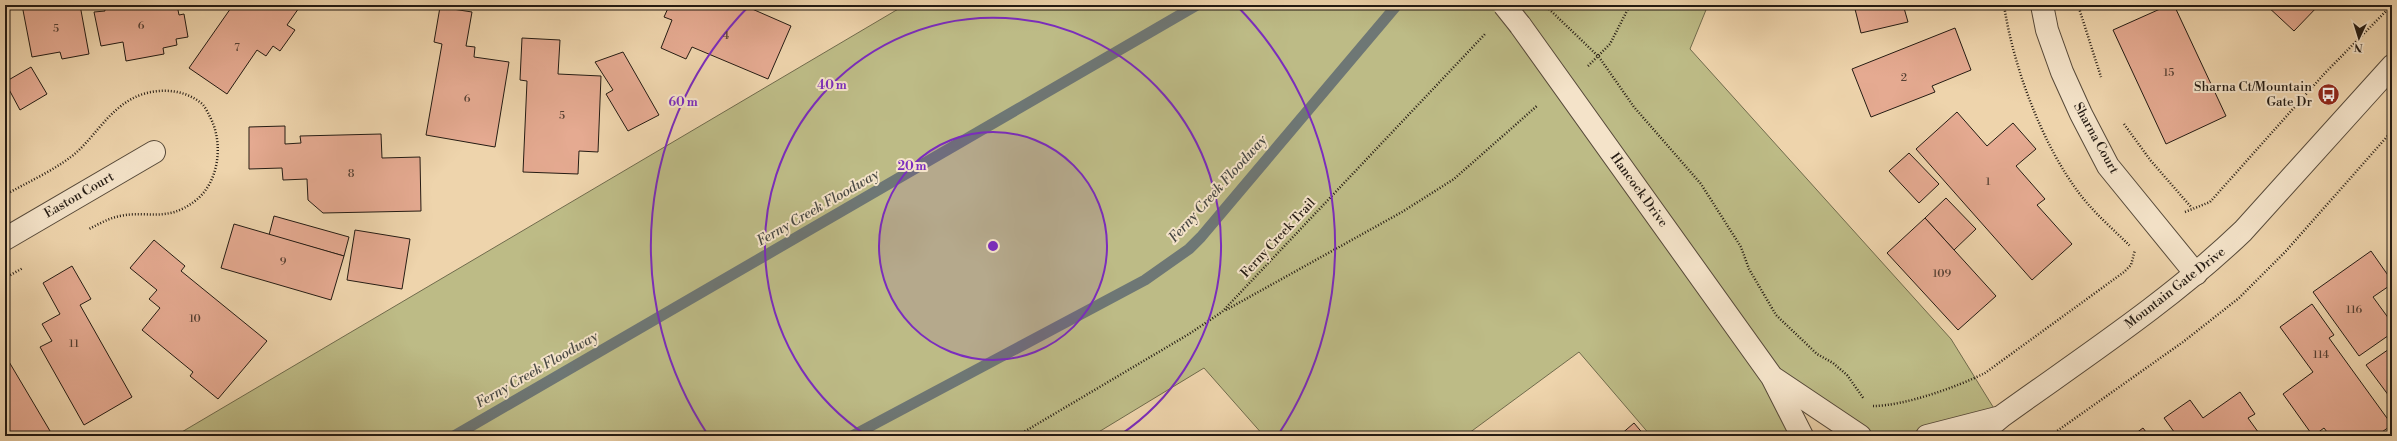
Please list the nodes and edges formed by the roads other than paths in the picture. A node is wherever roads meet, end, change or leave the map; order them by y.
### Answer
1 (1504, 5) edge
2 (2042, 5) edge
3 (2392, 66) edge
4 (154, 152) dead end
5 (5, 239) edge
6 (2196, 274) junction
7 (1772, 377) junction
8 (2002, 416) junction
9 (1802, 436) edge
10 (1860, 436) edge
11 (1927, 436) edge
12 (1978, 436) edge

1 - 7 street, Hancock Drive, bridge
2 - 6 street, Sharna Court
3 - 6 street, Mountain Gate Drive
4 - 5 street, Easton Court
6 - 8 street, Mountain Gate Drive
7 - 9 street, Hancock Drive
7 - 10 street, Hancock Drive
8 - 11 street, Mountain Gate Drive
8 - 12 street, Mountain Gate Drive

